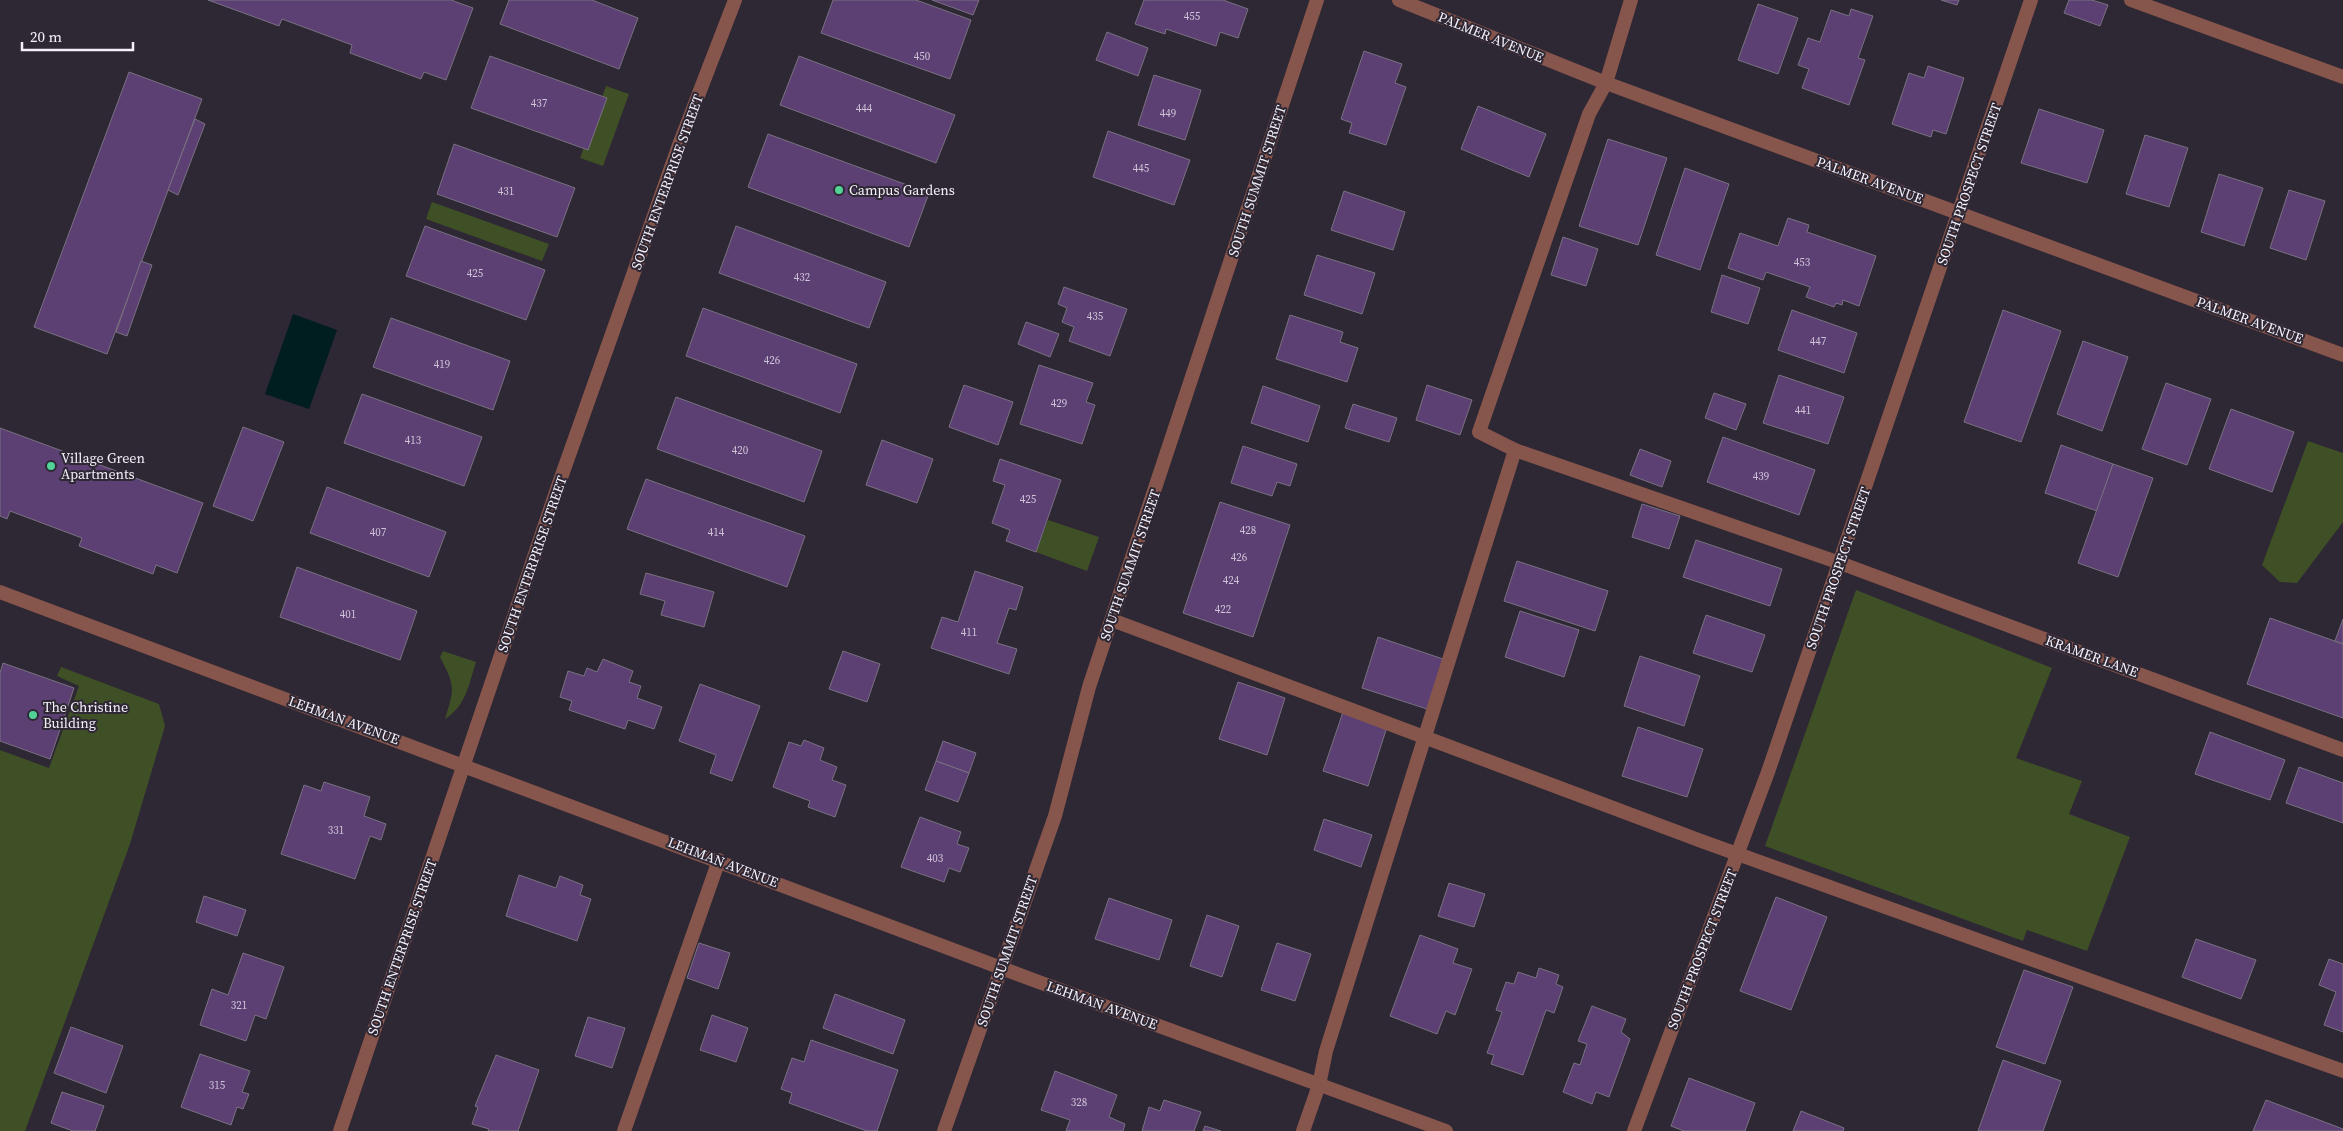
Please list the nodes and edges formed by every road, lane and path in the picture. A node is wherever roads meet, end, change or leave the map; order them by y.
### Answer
1 (735, 0) edge
2 (1317, 0) edge
3 (1399, 0) edge
4 (1631, 0) edge
5 (2031, 0) edge
6 (2131, 0) edge
7 (2343, 77) edge
8 (1606, 83) junction
9 (1960, 212) junction
10 (2343, 355) edge
11 (1515, 450) junction
12 (1840, 563) junction
13 (0, 592) edge
14 (1112, 620) junction
15 (1426, 738) junction
16 (2343, 750) edge
17 (463, 764) junction
18 (1737, 855) junction
19 (718, 860) junction
20 (1002, 968) junction
21 (2343, 1070) edge
22 (1319, 1085) junction
23 (340, 1131) edge
24 (624, 1131) edge
25 (944, 1131) edge
26 (1303, 1131) edge
27 (1446, 1131) edge
28 (1634, 1131) edge

1 - 17 street, SOUTH ENTERPRISE STREET
2 - 14 street, SOUTH SUMMIT STREET
3 - 8 street, PALMER AVENUE
4 - 8 street
5 - 9 street, SOUTH PROSPECT STREET
6 - 7 street
8 - 9 street, PALMER AVENUE
8 - 11 street, KRAMER LANE
9 - 10 street, PALMER AVENUE
9 - 12 street, SOUTH PROSPECT STREET
11 - 12 street, KRAMER LANE
11 - 15 street
12 - 16 street, KRAMER LANE
12 - 18 street, SOUTH PROSPECT STREET
13 - 17 street, LEHMAN AVENUE
14 - 15 street
14 - 20 street, SOUTH SUMMIT STREET
15 - 18 street
15 - 22 street
17 - 19 street, LEHMAN AVENUE
17 - 23 street, SOUTH ENTERPRISE STREET
18 - 21 street
18 - 28 street, SOUTH PROSPECT STREET
19 - 20 street, LEHMAN AVENUE
19 - 24 street
20 - 22 street, LEHMAN AVENUE
20 - 25 street, SOUTH SUMMIT STREET
22 - 26 street
22 - 27 street, LEHMAN AVENUE

